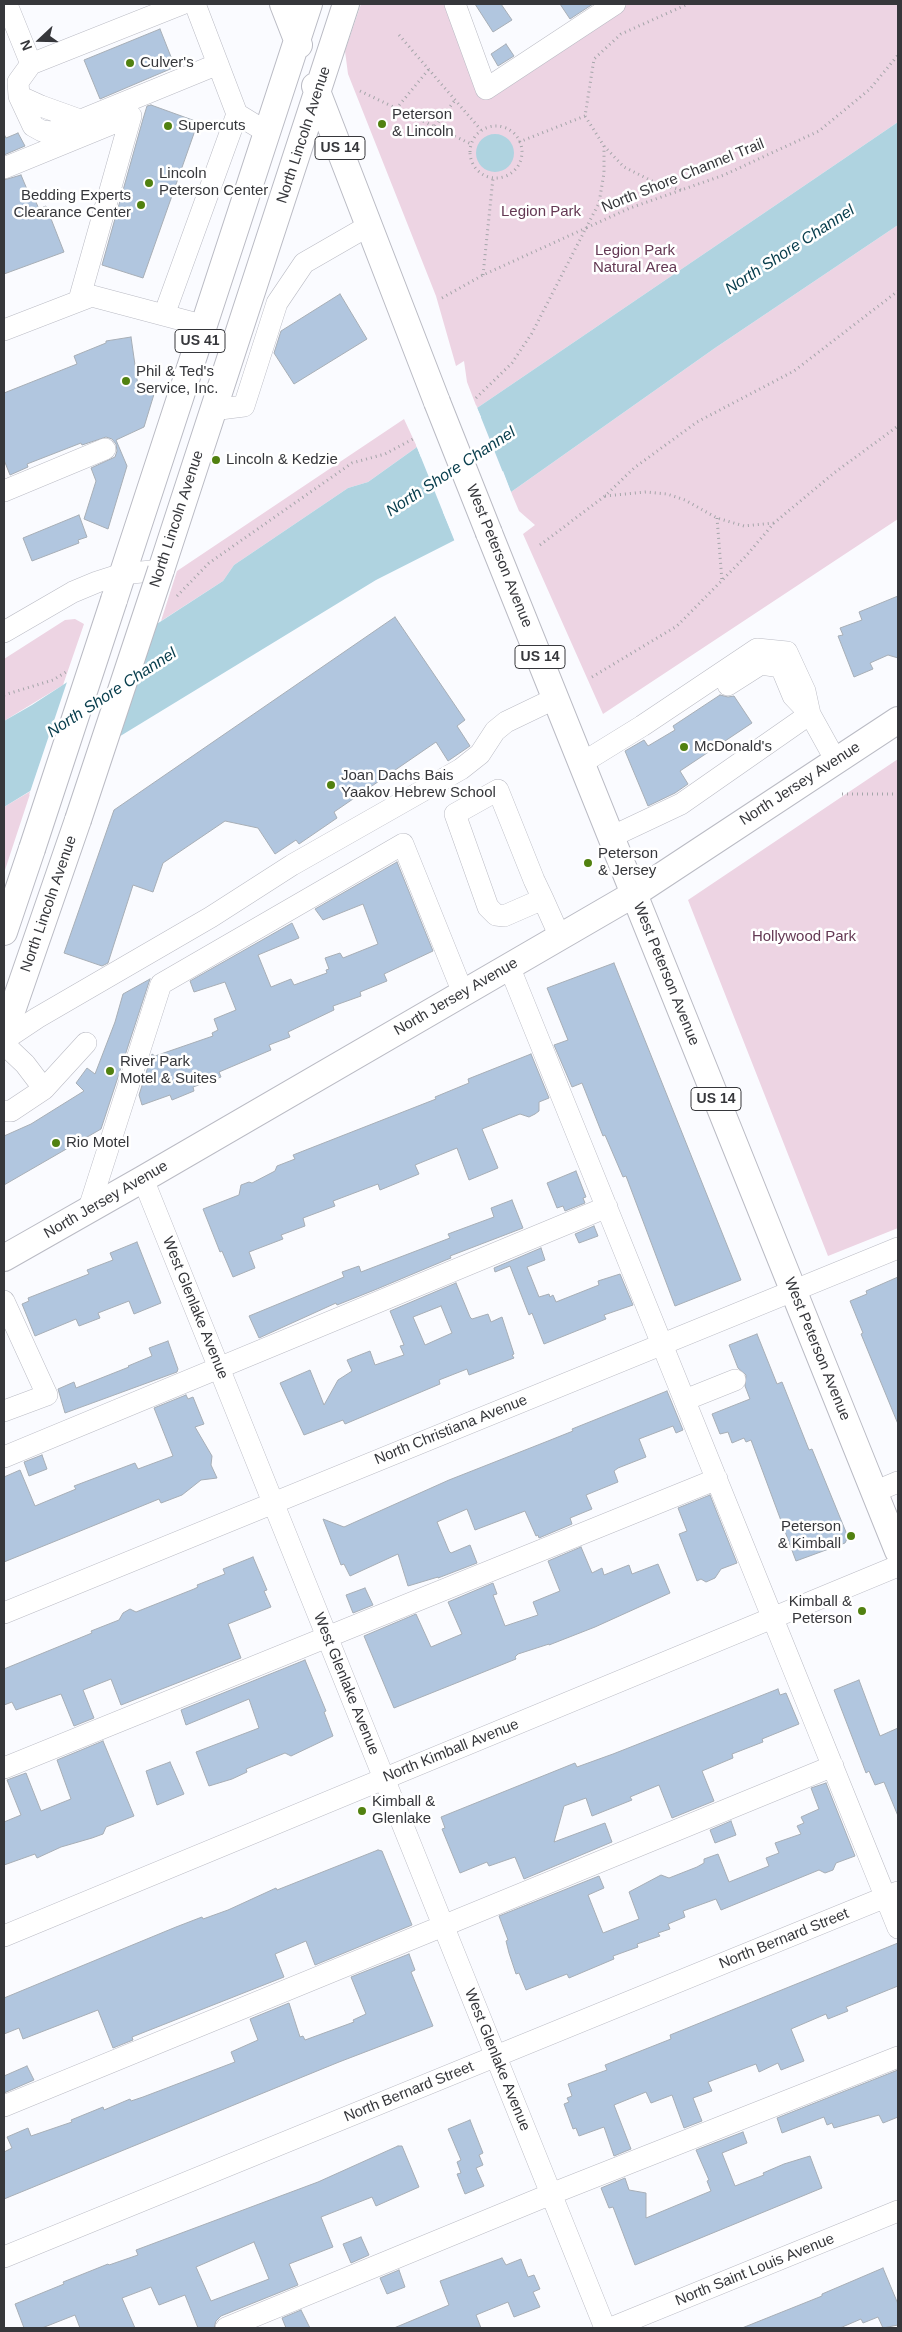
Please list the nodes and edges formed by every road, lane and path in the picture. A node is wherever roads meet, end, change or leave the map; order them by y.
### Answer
1 (182, 4) edge
2 (195, 4) edge
3 (283, 4) edge
4 (309, 4) edge
5 (346, 4) edge
6 (455, 4) edge
7 (615, 4) edge
8 (688, 4) edge
9 (9, 6) edge
10 (399, 35) dead end
11 (298, 40) junction
12 (898, 55) edge
13 (31, 64) junction
14 (218, 64) junction
15 (429, 69) junction
16 (360, 91) dead end
17 (318, 93) junction
18 (456, 99) junction
19 (396, 109) junction
20 (238, 114) junction
21 (585, 116) junction
22 (435, 126) junction
23 (482, 130) junction
24 (268, 132) junction
25 (519, 142) junction
26 (471, 144) junction
27 (604, 146) junction
28 (4, 168) edge
29 (493, 178) junction
30 (681, 190) junction
31 (370, 225) junction
32 (586, 228) junction
33 (483, 275) junction
34 (898, 291) edge
35 (442, 298) dead end
36 (79, 300) junction
37 (164, 315) junction
38 (205, 326) junction
39 (4, 330) edge
40 (476, 398) dead end
41 (212, 410) junction
42 (898, 426) edge
43 (413, 439) dead end
44 (105, 449) dead end
45 (4, 490) edge
46 (605, 496) junction
47 (717, 518) junction
48 (774, 523) junction
49 (540, 545) dead end
50 (161, 570) junction
51 (122, 574) junction
52 (722, 581) junction
53 (176, 597) dead end
54 (4, 632) edge
55 (66, 672) dead end
56 (592, 677) dead end
57 (4, 695) edge
58 (556, 698) junction
59 (810, 714) junction
60 (898, 720) edge
61 (836, 761) junction
62 (582, 763) junction
63 (842, 794) dead end
64 (898, 794) edge
65 (611, 837) junction
66 (634, 894) junction
67 (543, 899) junction
68 (4, 932) edge
69 (560, 937) junction
70 (509, 966) junction
71 (463, 993) junction
72 (4, 1034) edge
73 (4, 1040) edge
74 (86, 1043) dead end
75 (4, 1044) edge
76 (44, 1089) junction
77 (4, 1111) edge
78 (143, 1179) junction
79 (607, 1207) junction
80 (90, 1208) junction
81 (898, 1248) edge
82 (4, 1258) edge
83 (793, 1292) junction
84 (4, 1301) edge
85 (662, 1343) junction
86 (220, 1369) junction
87 (735, 1380) dead end
88 (685, 1400) junction
89 (4, 1411) edge
90 (4, 1457) edge
91 (717, 1479) junction
92 (898, 1482) edge
93 (874, 1492) junction
94 (273, 1502) junction
95 (898, 1551) edge
96 (898, 1566) edge
97 (4, 1613) edge
98 (774, 1618) junction
99 (326, 1636) junction
100 (833, 1766) junction
101 (4, 1768) edge
102 (384, 1778) junction
103 (892, 1895) edge
104 (443, 1926) junction
105 (898, 1928) edge
106 (4, 1936) edge
107 (496, 2056) junction
108 (898, 2057) edge
109 (4, 2106) edge
110 (551, 2194) junction
111 (898, 2211) edge
112 (4, 2257) edge
113 (226, 2328) edge
114 (605, 2328) edge
115 (611, 2328) edge

1 - 13 street
2 - 14 street
3 - 11 main road, West Peterson Avenue / US 14
4 - 11 main road, US 41
5 - 17 main road, North Lincoln Avenue / US 41
6 - 7 street
8 - 21 path
9 - 13 street
10 - 15 path
11 - 17 main road, West Peterson Avenue / US 14
11 - 24 main road, US 41
12 - 30 path, North Shore Channel Trail
13 - 14 street
14 - 20 street
15 - 18 path
15 - 19 path
16 - 19 path
17 - 31 main road, West Peterson Avenue / US 14
17 - 41 main road, North Lincoln Avenue / US 41
18 - 22 path
18 - 23 path
19 - 22 path
20 - 24 street
20 - 37 street
21 - 25 path
21 - 27 path
22 - 26 path
23 - 25 path
23 - 26 path
24 - 38 main road, US 41
25 - 29 path
26 - 29 path
27 - 30 path
27 - 32 path
28 - 36 street
29 - 33 path
30 - 32 path, North Shore Channel Trail
31 - 41 street
31 - 58 main road, West Peterson Avenue / US 14, bridge
32 - 33 path, North Shore Channel Trail
32 - 40 path
33 - 35 path, North Shore Channel Trail
34 - 46 path
36 - 37 street
36 - 39 street
37 - 38 street
38 - 51 main road, US 41
41 - 50 main road, North Lincoln Avenue / US 41
42 - 48 path
43 - 53 path
44 - 45 street
46 - 47 path
46 - 49 path
47 - 48 path
47 - 52 path
48 - 52 path
50 - 51 street
50 - 72 main road, North Lincoln Avenue / US 41, bridge
51 - 54 street
51 - 68 main road, US 41, bridge
52 - 56 path
55 - 57 path
58 - 62 main road, West Peterson Avenue / US 14
58 - 73 street
59 - 61 street
59 - 62 street
59 - 65 street
60 - 61 main road, North Jersey Avenue
61 - 66 main road, North Jersey Avenue
62 - 65 main road, West Peterson Avenue / US 14
63 - 64 path
65 - 66 main road, West Peterson Avenue / US 14
66 - 69 main road, North Jersey Avenue
66 - 83 main road, West Peterson Avenue / US 14
67 - 67 street
67 - 69 street
69 - 70 main road, North Jersey Avenue
70 - 71 main road, North Jersey Avenue
70 - 79 street
71 - 78 main road, North Jersey Avenue
71 - 80 street
74 - 76 street
75 - 76 street
76 - 77 street
78 - 80 main road, North Jersey Avenue
78 - 86 street, West Glenlake Avenue
79 - 85 street
79 - 86 street
80 - 82 main road, North Jersey Avenue
81 - 83 street, North Christiana Avenue
83 - 85 street, North Christiana Avenue
83 - 93 main road, West Peterson Avenue / US 14
84 - 89 street
85 - 88 street
85 - 94 street, North Christiana Avenue
86 - 90 street
86 - 94 street, West Glenlake Avenue
87 - 88 street
88 - 91 street
91 - 98 street
91 - 99 street
92 - 93 street
93 - 95 main road, West Peterson Avenue / US 14
94 - 97 street, North Christiana Avenue
94 - 99 street, West Glenlake Avenue
96 - 98 street, North Kimball Avenue
98 - 100 street
98 - 102 street, North Kimball Avenue
99 - 101 street
99 - 102 street, West Glenlake Avenue
100 - 103 street
100 - 104 street
102 - 104 street, West Glenlake Avenue
102 - 106 street, North Kimball Avenue
103 - 105 street
103 - 107 street, North Bernard Street
104 - 107 street, West Glenlake Avenue
104 - 109 street
107 - 110 street, West Glenlake Avenue
107 - 112 street, North Bernard Street
108 - 110 street
110 - 113 street
110 - 114 street, West Glenlake Avenue
111 - 115 street, North Saint Louis Avenue

